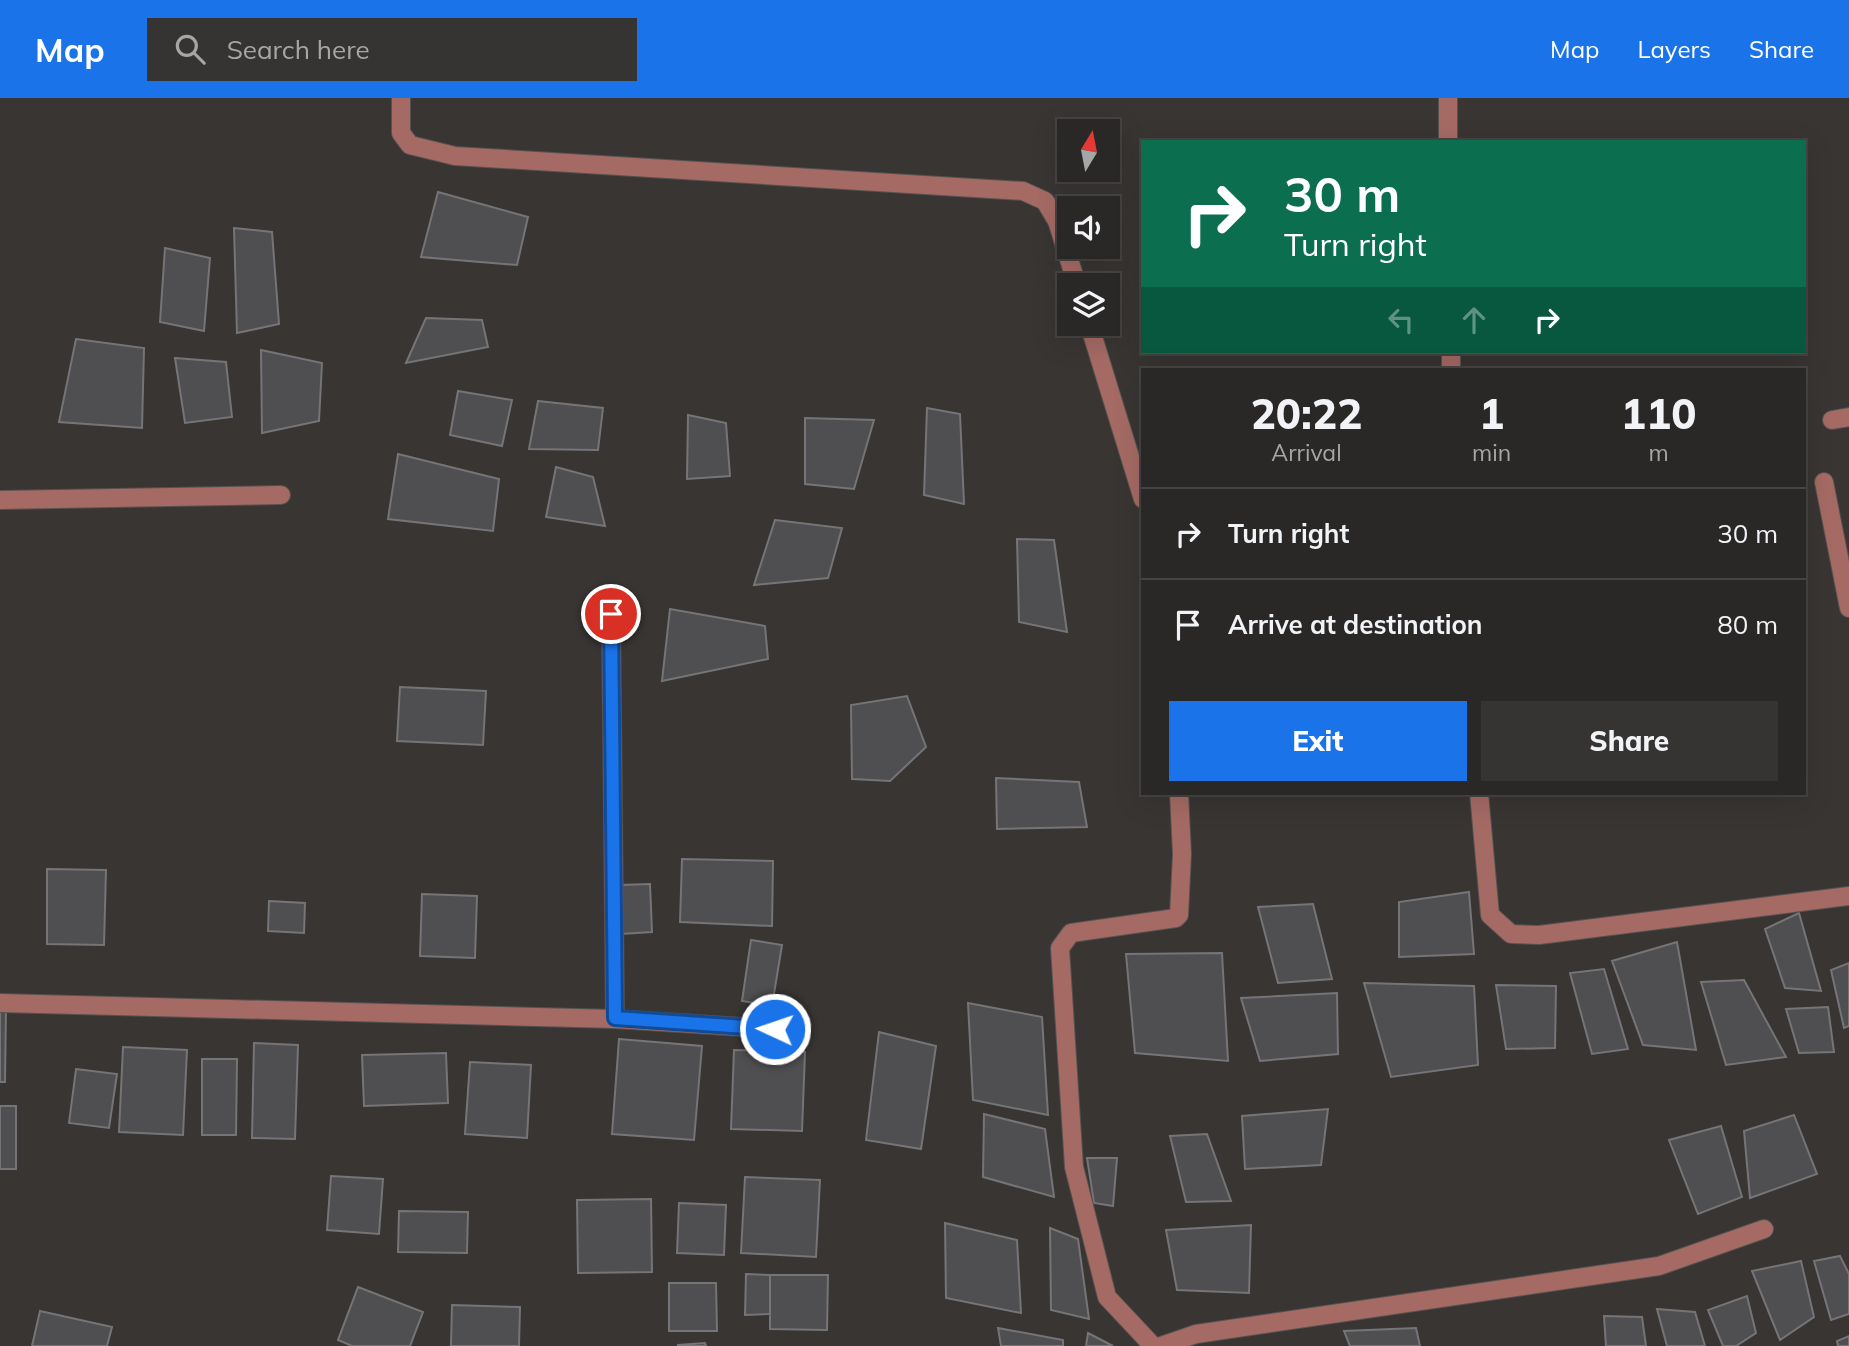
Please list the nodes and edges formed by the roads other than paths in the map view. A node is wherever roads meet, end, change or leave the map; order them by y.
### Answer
1 (401, 98) edge
2 (1448, 98) edge
3 (1448, 140) edge
4 (1073, 273) edge
5 (1092, 336) edge
6 (1824, 482) dead end
7 (1141, 493) edge
8 (281, 495) dead end
9 (0, 500) edge
10 (1849, 608) edge
11 (611, 614) dead end
12 (1179, 795) edge
13 (1479, 795) edge
14 (1849, 896) edge
15 (0, 1003) edge
16 (615, 1018) junction
17 (775, 1029) dead end
18 (1764, 1229) dead end
19 (1153, 1346) edge
20 (1161, 1346) edge

1 - 4 street
2 - 3 street
5 - 7 street
6 - 10 street
8 - 9 street
11 - 16 street
12 - 19 street
13 - 14 street
15 - 16 street
16 - 17 street
18 - 20 street

